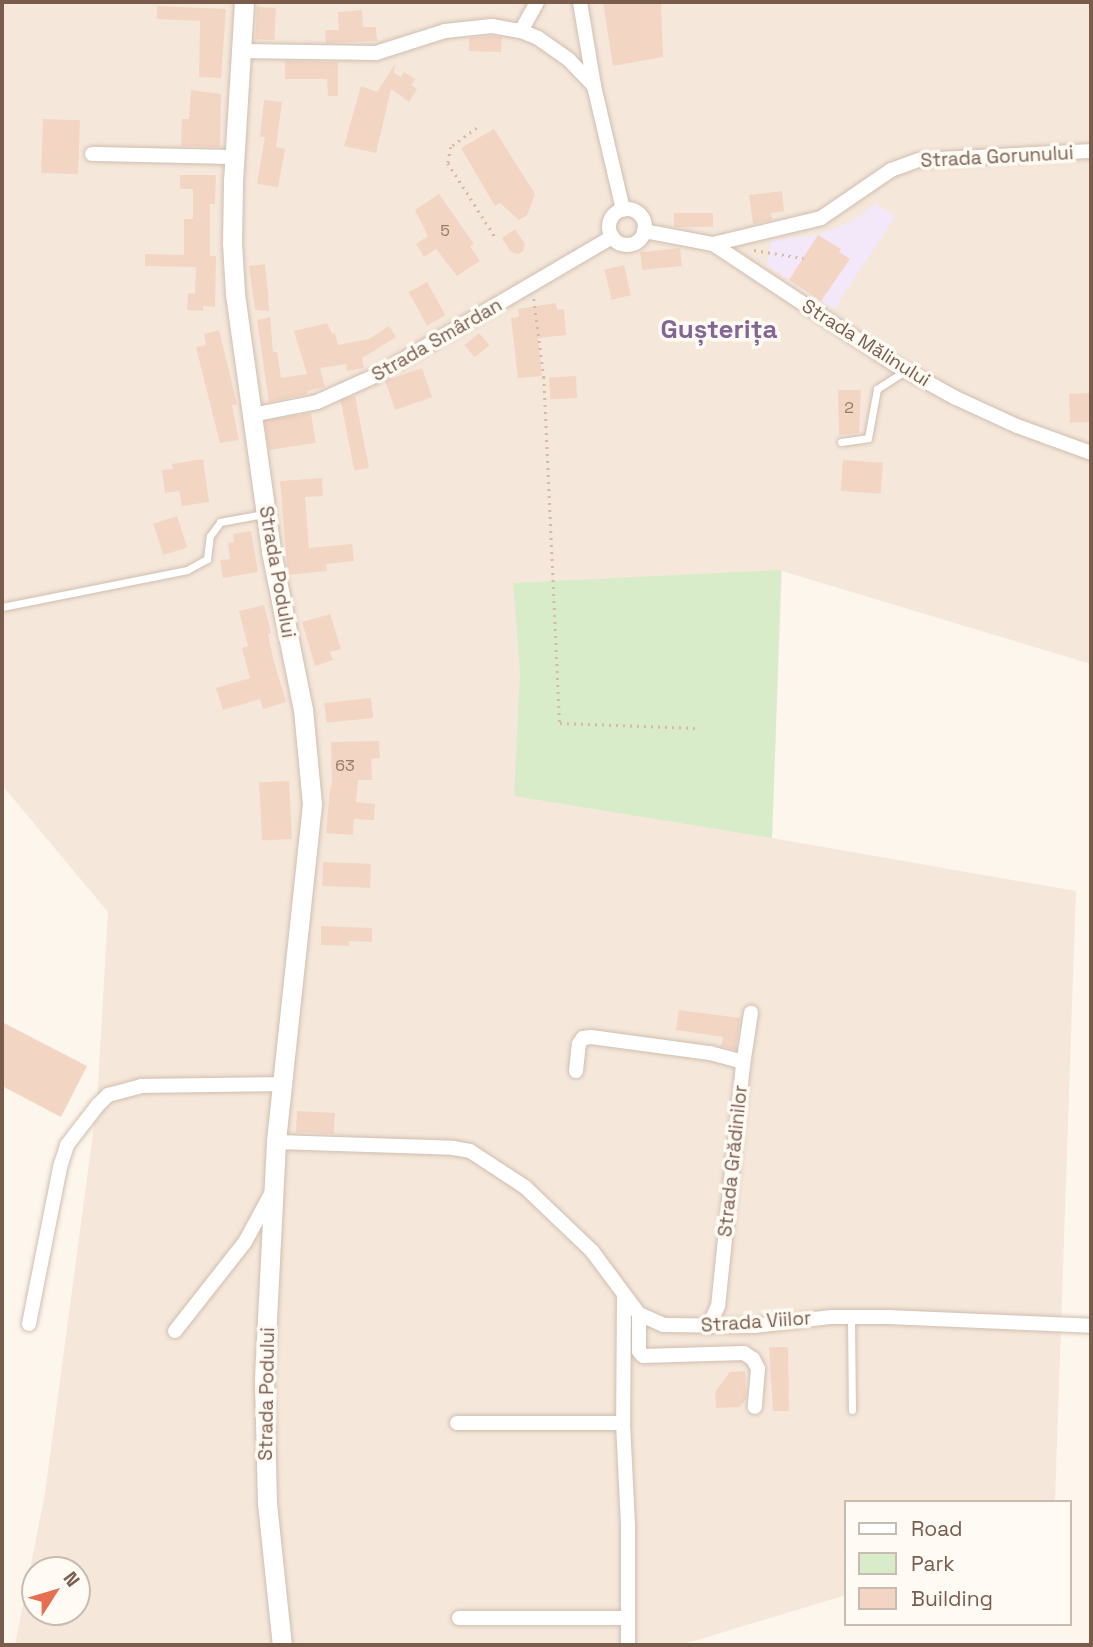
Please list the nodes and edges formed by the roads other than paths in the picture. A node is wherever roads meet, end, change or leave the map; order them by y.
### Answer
1 (244, 2) edge
2 (537, 2) edge
3 (580, 2) edge
4 (521, 31) junction
5 (242, 51) junction
6 (594, 86) junction
7 (1091, 151) edge
8 (92, 154) dead end
9 (235, 157) junction
10 (623, 210) junction
11 (644, 230) junction
12 (612, 237) junction
13 (713, 244) junction
14 (906, 370) junction
15 (252, 415) junction
16 (841, 442) dead end
17 (1091, 453) edge
18 (265, 514) junction
19 (2, 607) edge
20 (751, 1013) dead end
21 (743, 1065) junction
22 (576, 1071) dead end
23 (282, 1084) junction
24 (276, 1142) junction
25 (272, 1192) junction
26 (624, 1295) junction
27 (639, 1314) junction
28 (851, 1317) junction
29 (29, 1325) dead end
30 (1091, 1326) edge
31 (708, 1327) junction
32 (175, 1331) dead end
33 (755, 1407) dead end
34 (852, 1410) dead end
35 (457, 1423) dead end
36 (622, 1423) junction
37 (459, 1618) dead end
38 (627, 1618) junction
39 (283, 1643) edge
40 (628, 1645) edge

1 - 5 street, Strada Podului
2 - 4 street
3 - 6 street
4 - 5 street
4 - 6 street
5 - 9 street, Strada Podului
6 - 10 street
7 - 13 street, Strada Gorunului
8 - 9 street
9 - 15 street, Strada Podului
10 - 11 street
10 - 12 street
11 - 12 street
11 - 13 street, Strada Mălinului
12 - 15 street, Strada Smârdan
13 - 14 street, Strada Mălinului
14 - 16 lane
14 - 17 street, Strada Mălinului
15 - 18 street, Strada Podului
18 - 19 lane
18 - 23 street, Strada Podului
20 - 21 street
21 - 22 street, Strada Grădinilor
21 - 31 street, Strada Grădinilor
23 - 24 street, Strada Podului
23 - 29 street
24 - 25 street, Strada Podului
24 - 26 street
25 - 32 street
25 - 39 street, Strada Podului
26 - 27 street
26 - 36 street
27 - 31 street, Strada Viilor
27 - 33 street
28 - 30 street, Strada Viilor
28 - 31 street, Strada Viilor
28 - 34 lane
35 - 36 street
36 - 38 street
37 - 38 street
38 - 40 street

